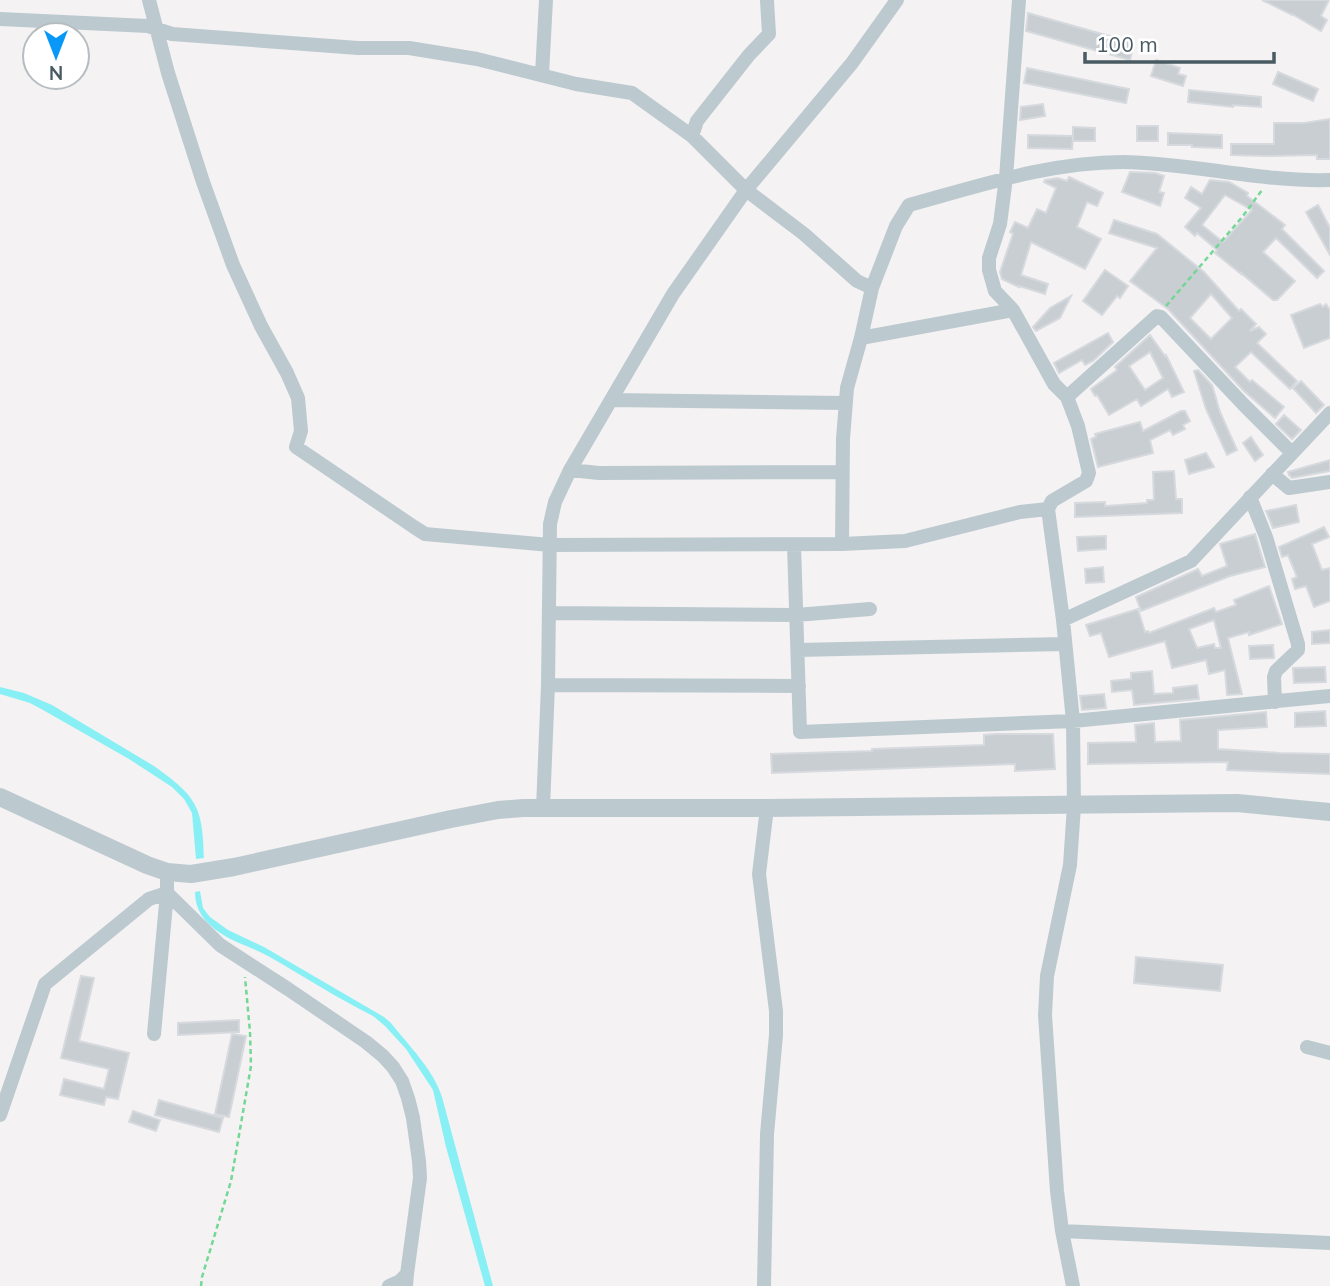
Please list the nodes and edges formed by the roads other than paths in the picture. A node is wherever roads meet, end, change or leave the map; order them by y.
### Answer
1 (149, 0) edge
2 (546, 0) edge
3 (767, 0) edge
4 (897, 0) edge
5 (1019, 0) edge
6 (0, 19) edge
7 (155, 28) junction
8 (542, 74) junction
9 (692, 136) junction
10 (1006, 178) junction
11 (1330, 180) edge
12 (746, 190) junction
13 (872, 288) junction
14 (1013, 310) junction
15 (861, 338) junction
16 (1067, 397) junction
17 (611, 400) junction
18 (845, 403) junction
19 (1330, 413) edge
20 (1292, 453) junction
21 (570, 470) junction
22 (842, 472) junction
23 (1272, 474) junction
24 (1330, 482) edge
25 (1250, 497) junction
26 (1048, 509) junction
27 (842, 544) junction
28 (551, 545) junction
29 (794, 545) junction
30 (870, 609) dead end
31 (550, 613) junction
32 (796, 615) junction
33 (1063, 620) junction
34 (1065, 644) junction
35 (798, 650) junction
36 (548, 685) junction
37 (799, 686) junction
38 (1330, 696) edge
39 (1275, 702) junction
40 (1073, 721) junction
41 (0, 797) edge
42 (1074, 806) junction
43 (543, 808) junction
44 (767, 808) junction
45 (1330, 812) edge
46 (167, 872) junction
47 (167, 893) junction
48 (154, 1034) dead end
49 (1307, 1047) dead end
50 (1330, 1053) edge
51 (0, 1115) edge
52 (1062, 1231) junction
53 (1330, 1243) edge
54 (407, 1280) edge
55 (389, 1286) edge
56 (764, 1286) edge
57 (1073, 1286) edge

1 - 7 street
2 - 8 street
3 - 9 street
4 - 12 street
5 - 10 street
6 - 7 street
7 - 8 street
7 - 28 street
8 - 9 street
9 - 12 street
10 - 11 street
10 - 13 street
10 - 14 street
12 - 13 street
12 - 17 street
13 - 15 street
14 - 15 street
14 - 16 street
15 - 18 street
16 - 20 street
16 - 26 street
17 - 18 street
17 - 21 street
18 - 22 street
19 - 20 street
20 - 23 street
21 - 22 street
21 - 28 street
22 - 27 street
23 - 24 street
23 - 25 street
25 - 33 street
25 - 39 street
26 - 27 street
26 - 33 street
27 - 29 street
28 - 29 street
28 - 31 street
29 - 32 street
30 - 32 street
31 - 32 street
31 - 36 street
32 - 35 street
33 - 34 street
34 - 35 street
34 - 40 street
35 - 37 street
36 - 37 street
36 - 43 street
37 - 40 street
38 - 39 street
39 - 40 street
40 - 42 street
41 - 46 street
42 - 44 street
42 - 45 street
42 - 52 street
43 - 44 street
43 - 46 street
44 - 56 street
46 - 47 street
47 - 48 street
47 - 51 street
47 - 54 street
49 - 50 street
52 - 53 street
52 - 57 street
54 - 55 street

